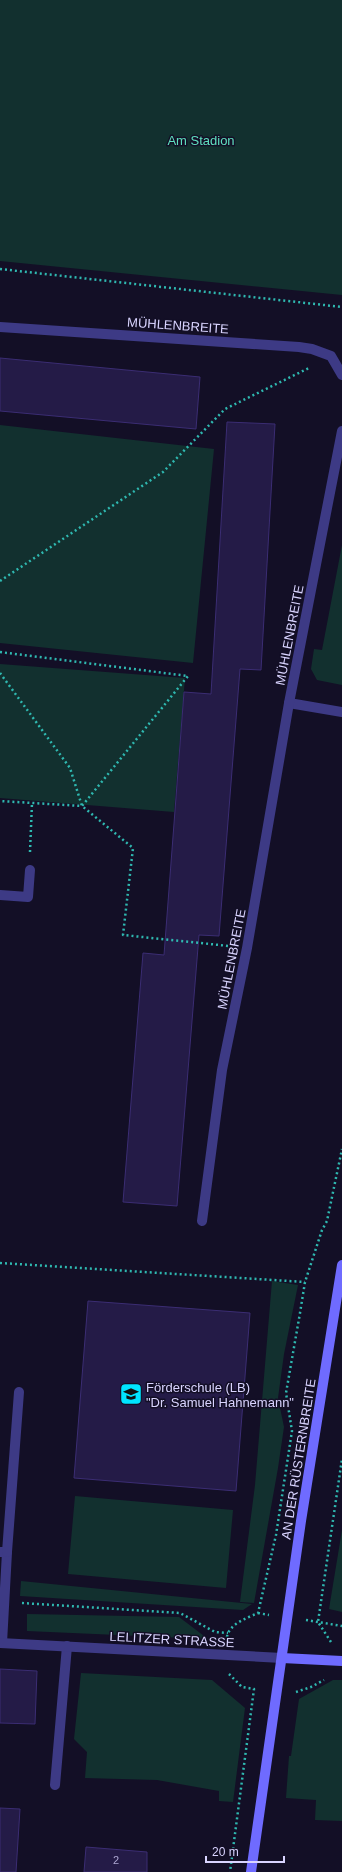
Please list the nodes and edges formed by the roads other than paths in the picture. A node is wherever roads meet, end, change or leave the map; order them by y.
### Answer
1 (0, 327) edge
2 (342, 375) edge
3 (342, 431) edge
4 (289, 703) junction
5 (342, 712) edge
6 (30, 870) road end
7 (0, 895) edge
8 (202, 1221) dead end
9 (342, 1265) edge
10 (19, 1392) dead end
11 (4, 1552) edge
12 (1, 1643) edge
13 (67, 1646) junction
14 (282, 1658) junction
15 (342, 1661) edge
16 (55, 1785) dead end
17 (251, 1872) edge

1 - 2 street, MÜHLENBREITE
3 - 4 street, MÜHLENBREITE
4 - 5 street, MÜHLENBREITE
4 - 8 street, MÜHLENBREITE
6 - 7 street
9 - 14 main road, AN DER RÜSTERNBREITE
10 - 11 street
11 - 12 street
12 - 13 street, LELITZER STRASSE
13 - 14 street, LELITZER STRASSE
13 - 16 street
14 - 15 main road, LELITZER STRASSE
14 - 17 main road, AN DER RÜSTERNBREITE

